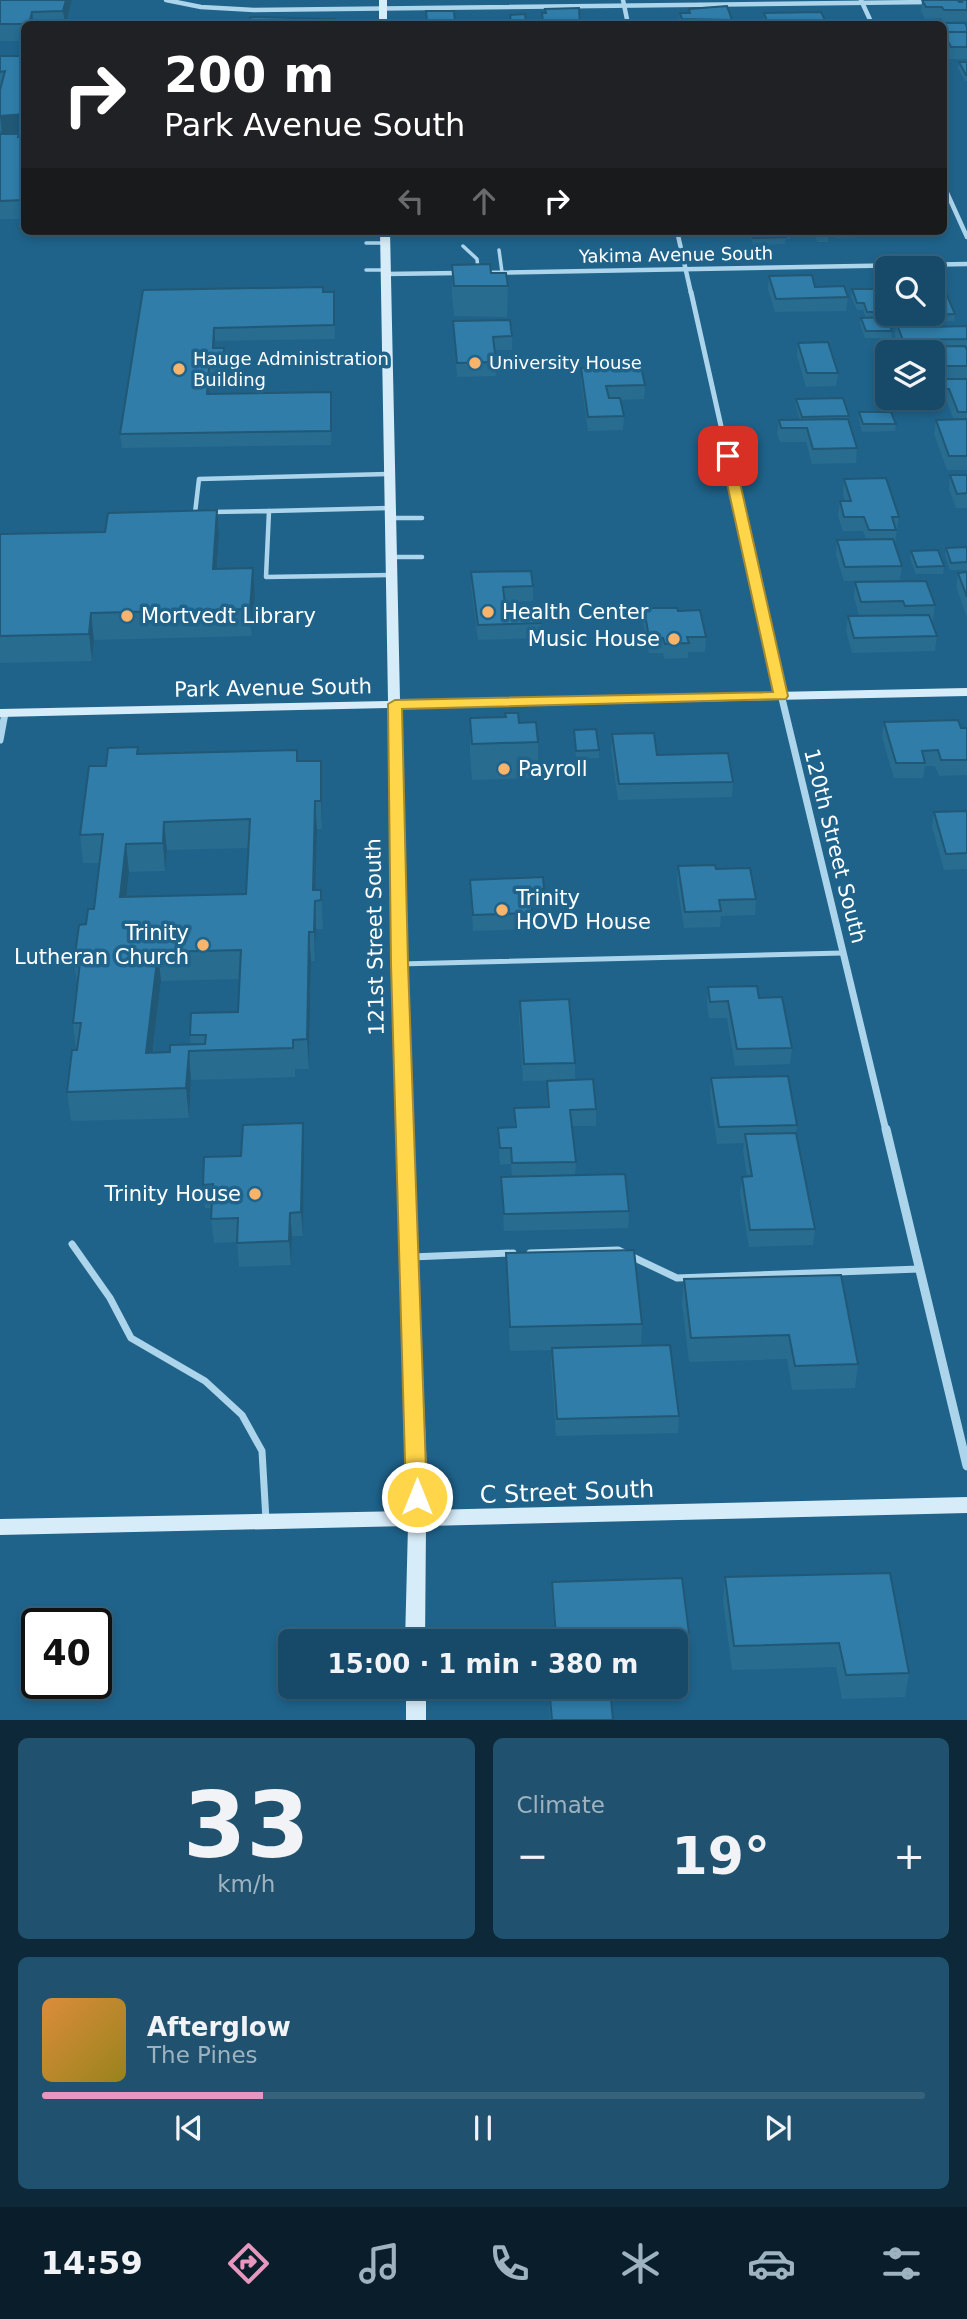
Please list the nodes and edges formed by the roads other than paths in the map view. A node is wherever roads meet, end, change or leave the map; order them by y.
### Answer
1 (166, 0) edge
2 (862, 1) edge
3 (941, 2) edge
4 (623, 3) edge
5 (383, 5) edge
6 (627, 21) edge
7 (871, 21) edge
8 (947, 193) edge
9 (678, 235) edge
10 (385, 237) edge
11 (967, 237) edge
12 (366, 243) dead end
13 (463, 246) dead end
14 (499, 250) dead end
15 (967, 264) edge
16 (686, 269) junction
17 (366, 270) dead end
18 (385, 272) junction
19 (502, 272) junction
20 (479, 273) junction
21 (388, 474) junction
22 (359, 475) joint
23 (269, 511) junction
24 (389, 513) junction
25 (422, 518) dead end
26 (422, 556) dead end
27 (391, 557) junction
28 (391, 575) junction
29 (967, 692) edge
30 (781, 696) junction
31 (395, 704) junction
32 (3, 713) edge
33 (0, 740) edge
34 (843, 953) junction
35 (399, 964) junction
36 (72, 1244) dead end
37 (408, 1257) junction
38 (919, 1269) junction
39 (967, 1466) edge
40 (967, 1505) edge
41 (416, 1519) junction
42 (267, 1521) junction
43 (0, 1527) edge
44 (415, 1629) edge
45 (416, 1699) edge
46 (416, 1720) edge

1 - 5 street
2 - 3 street
2 - 4 street
2 - 7 street
4 - 5 street
4 - 6 street
8 - 11 street
9 - 16 street, 120th Street South
10 - 12 lane
10 - 18 street, 121st Street South
13 - 20 lane
14 - 19 lane
15 - 16 street, Yakima Avenue South
16 - 19 street, Yakima Avenue South
16 - 30 street, 120th Street South
17 - 18 lane
18 - 20 street, Yakima Avenue South
18 - 21 street, 121st Street South
19 - 20 street, Yakima Avenue South
21 - 22 lane
21 - 24 street, 121st Street South
22 - 23 lane
23 - 24 lane
23 - 28 lane
24 - 25 lane
24 - 27 street, 121st Street South
26 - 27 lane
27 - 28 street, 121st Street South
28 - 31 street, 121st Street South
29 - 30 street, Park Avenue South
30 - 31 street, Park Avenue South
30 - 34 street, 120th Street South
31 - 32 street, Park Avenue South
31 - 35 street, 121st Street South
32 - 33 street
34 - 35 lane
34 - 38 street, 120th Street South
35 - 37 street, 121st Street South
36 - 42 lane
37 - 38 lane
37 - 41 street, 121st Street South
38 - 39 street, 120th Street South
40 - 41 street, C Street South
41 - 42 street, C Street South
41 - 44 street, 121st Street South
42 - 43 street, C Street South
45 - 46 street

